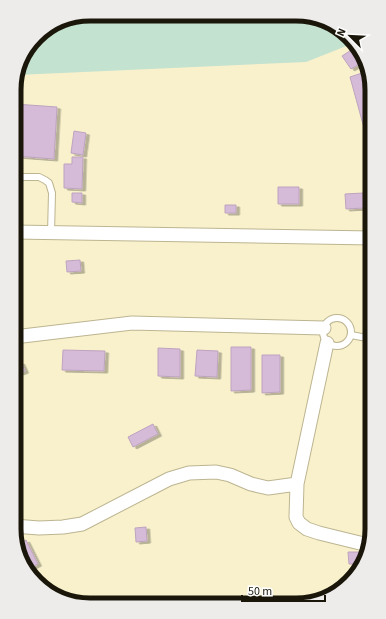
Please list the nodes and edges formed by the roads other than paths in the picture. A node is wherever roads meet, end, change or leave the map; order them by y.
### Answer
1 (21, 177) edge
2 (21, 232) edge
3 (51, 233) junction
4 (365, 238) edge
5 (324, 328) junction
6 (351, 335) junction
7 (21, 336) edge
8 (365, 338) edge
9 (327, 343) junction
10 (297, 484) junction
11 (21, 527) edge
12 (364, 544) edge

1 - 3 lane
2 - 3 street
3 - 4 street
5 - 6 lane
5 - 7 street
5 - 9 lane
6 - 8 lane
6 - 9 lane
9 - 10 street
10 - 11 street
10 - 12 street

